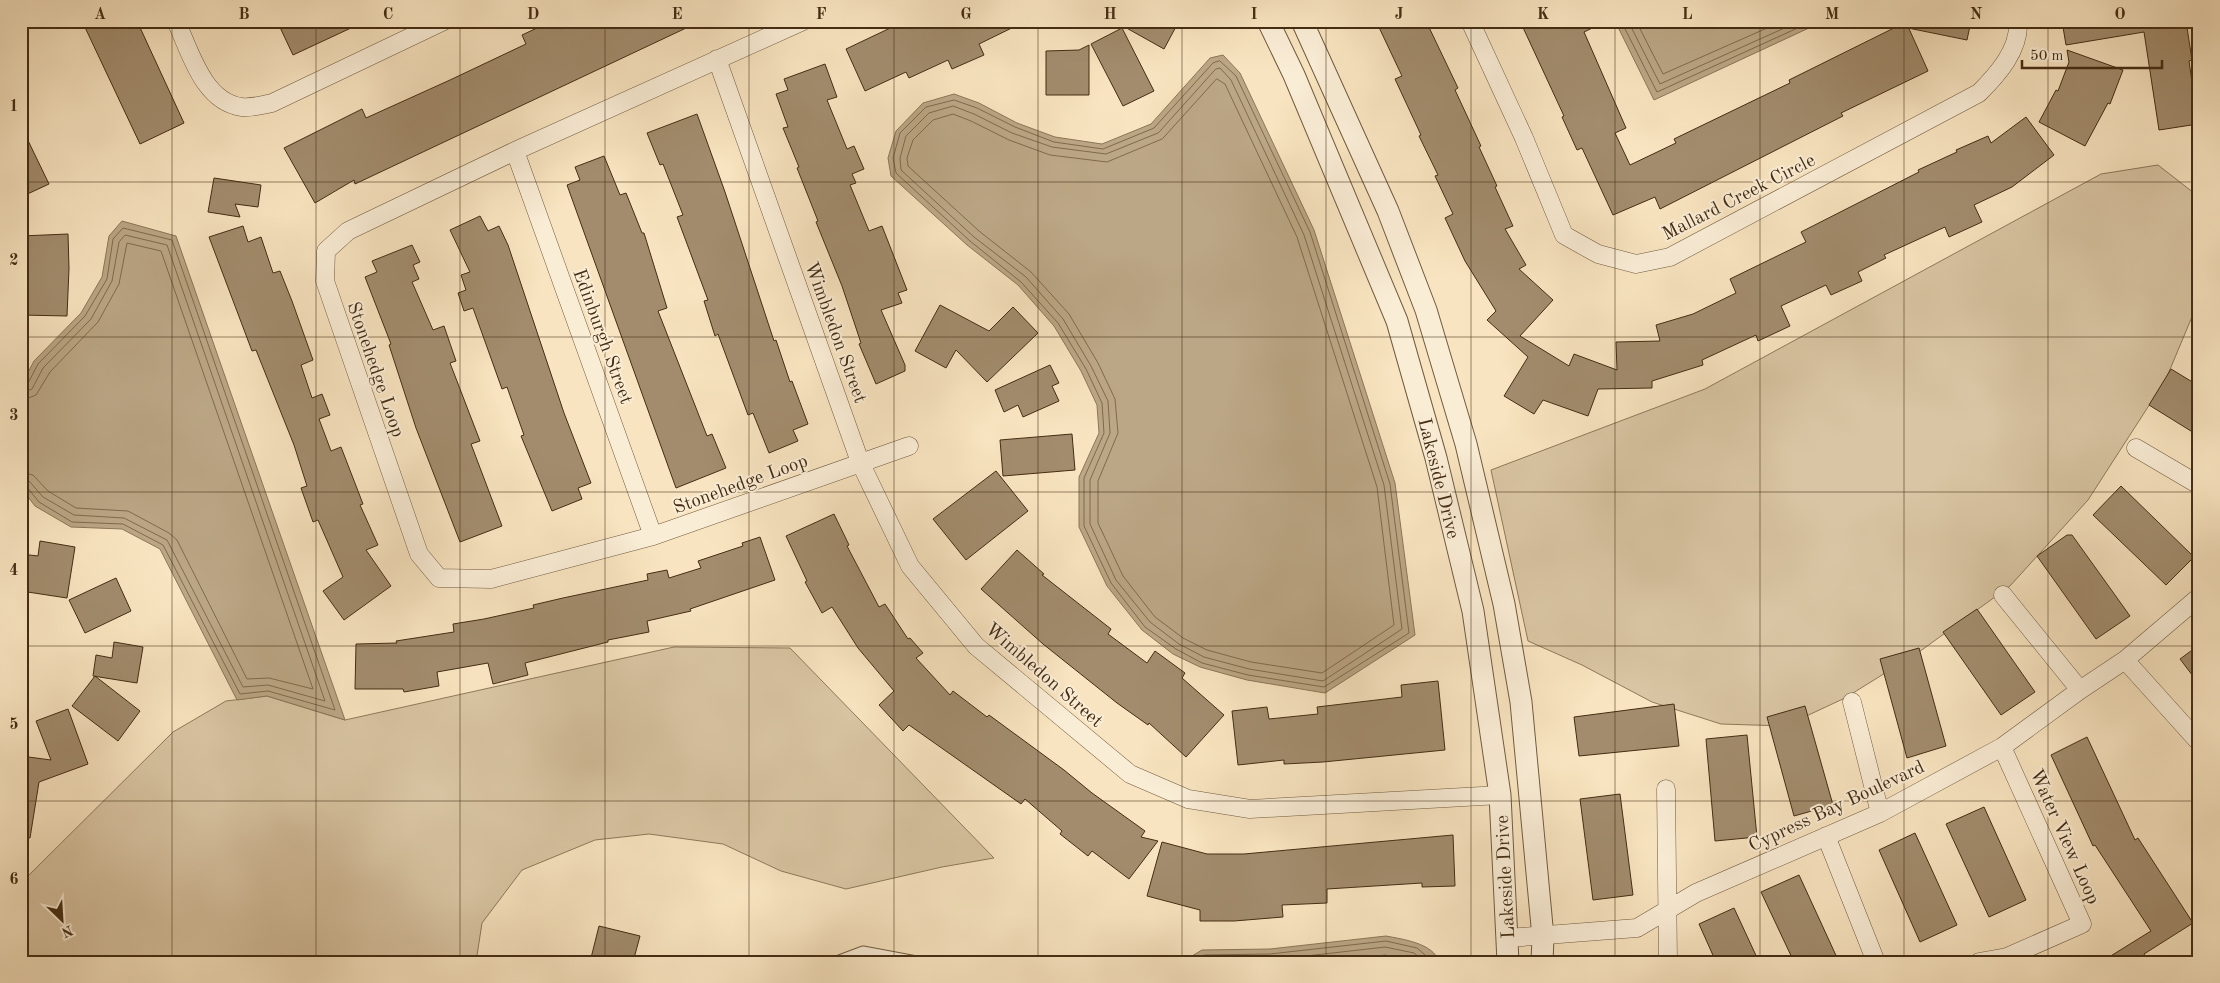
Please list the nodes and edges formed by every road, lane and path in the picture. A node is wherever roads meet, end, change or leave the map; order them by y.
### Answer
1 (176, 21) edge
2 (444, 21) edge
3 (803, 21) edge
4 (1268, 21) edge
5 (1302, 21) edge
6 (1470, 21) edge
7 (2018, 21) edge
8 (717, 59) junction
9 (515, 151) junction
10 (909, 446) dead end
11 (2136, 448) dead end
12 (860, 462) junction
13 (2199, 485) edge
14 (652, 536) junction
15 (2003, 596) dead end
16 (2199, 597) edge
17 (2125, 660) junction
18 (2080, 690) junction
19 (1852, 702) dead end
20 (2197, 740) dead end
21 (2002, 747) junction
22 (1666, 789) dead end
23 (1500, 795) junction
24 (1880, 813) junction
25 (1826, 836) junction
26 (1668, 911) junction
27 (1543, 937) junction
28 (1508, 938) junction
29 (834, 962) edge
30 (922, 962) edge
31 (1508, 962) edge
32 (1542, 962) edge
33 (1668, 962) edge
34 (1876, 962) edge
35 (1979, 962) edge

1 - 2 street
3 - 8 street, Stonehedge Loop
4 - 23 street, Lakeside Drive
5 - 27 street, Lakeside Drive
6 - 7 street, Mallard Creek Circle
8 - 9 street, Stonehedge Loop
8 - 12 street, Wimbledon Street
9 - 14 street, Edinburgh Street
9 - 14 street, Stonehedge Loop
10 - 12 street, Stonehedge Loop
11 - 13 street
12 - 14 street, Stonehedge Loop
12 - 23 street, Wimbledon Street
15 - 18 street
16 - 17 street, Cypress Bay Boulevard
17 - 18 street, Cypress Bay Boulevard
17 - 20 street
18 - 21 street, Cypress Bay Boulevard
19 - 24 street
21 - 24 street, Cypress Bay Boulevard
21 - 35 street, Water View Loop
22 - 26 street
23 - 28 street, Lakeside Drive
24 - 25 street, Cypress Bay Boulevard
25 - 26 street, Cypress Bay Boulevard
25 - 34 street
26 - 27 street, Cypress Bay Boulevard
26 - 33 street
27 - 28 street, Cypress Bay Boulevard
27 - 32 street, Lakeside Drive
28 - 31 street, Lakeside Drive
29 - 30 lane

